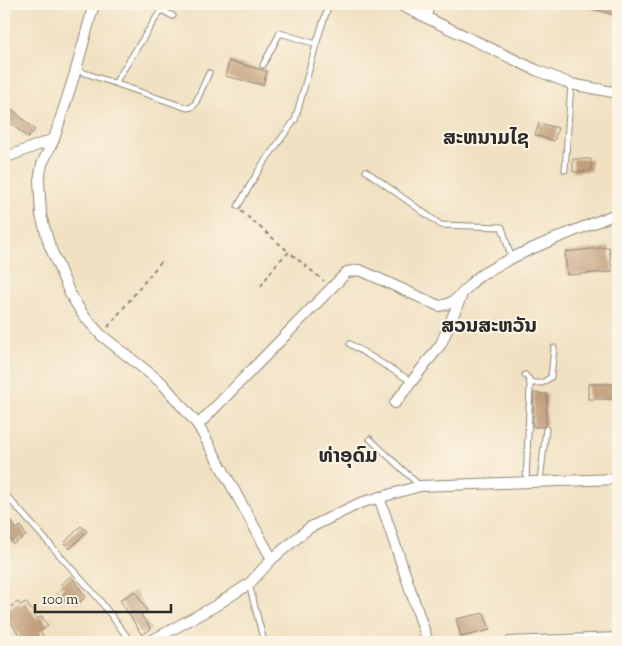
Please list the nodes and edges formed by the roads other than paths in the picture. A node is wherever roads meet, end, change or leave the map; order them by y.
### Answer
1 (94, 4) edge
2 (329, 4) edge
3 (398, 4) edge
4 (429, 4) edge
5 (173, 16) dead end
6 (426, 17) junction
7 (316, 44) junction
8 (263, 65) dead end
9 (76, 70) junction
10 (210, 73) dead end
11 (114, 83) junction
12 (571, 84) junction
13 (618, 93) edge
14 (54, 139) junction
15 (4, 158) edge
16 (565, 170) dead end
17 (366, 171) dead end
18 (238, 206) road end
19 (618, 213) edge
20 (511, 257) junction
21 (461, 297) junction
22 (350, 344) dead end
23 (554, 348) dead end
24 (525, 375) dead end
25 (412, 381) junction
26 (530, 383) junction
27 (395, 402) dead end
28 (198, 425) junction
29 (546, 429) dead end
30 (370, 439) dead end
31 (618, 479) edge
32 (540, 481) junction
33 (526, 482) junction
34 (420, 486) junction
35 (4, 492) edge
36 (379, 497) junction
37 (272, 559) junction
38 (249, 584) junction
39 (618, 638) edge
40 (131, 642) edge
41 (149, 642) edge
42 (264, 642) edge
43 (428, 642) edge
44 (510, 642) edge

1 - 9 street
2 - 7 lane
3 - 6 street
4 - 6 street
5 - 11 lane
6 - 12 street
7 - 8 lane
7 - 18 lane
9 - 11 lane
9 - 14 street
10 - 11 lane
12 - 13 street
12 - 16 lane
14 - 15 street
14 - 28 street
17 - 20 lane
19 - 20 street
20 - 21 street
21 - 25 street
21 - 28 street
22 - 25 lane
23 - 26 lane
24 - 26 lane
25 - 27 street
26 - 33 lane
28 - 37 street
29 - 32 lane
30 - 34 lane
31 - 32 street
32 - 33 street
33 - 34 street
34 - 36 street
35 - 40 lane
36 - 37 street
36 - 43 street
37 - 38 street
38 - 41 street
38 - 42 lane
39 - 44 street

